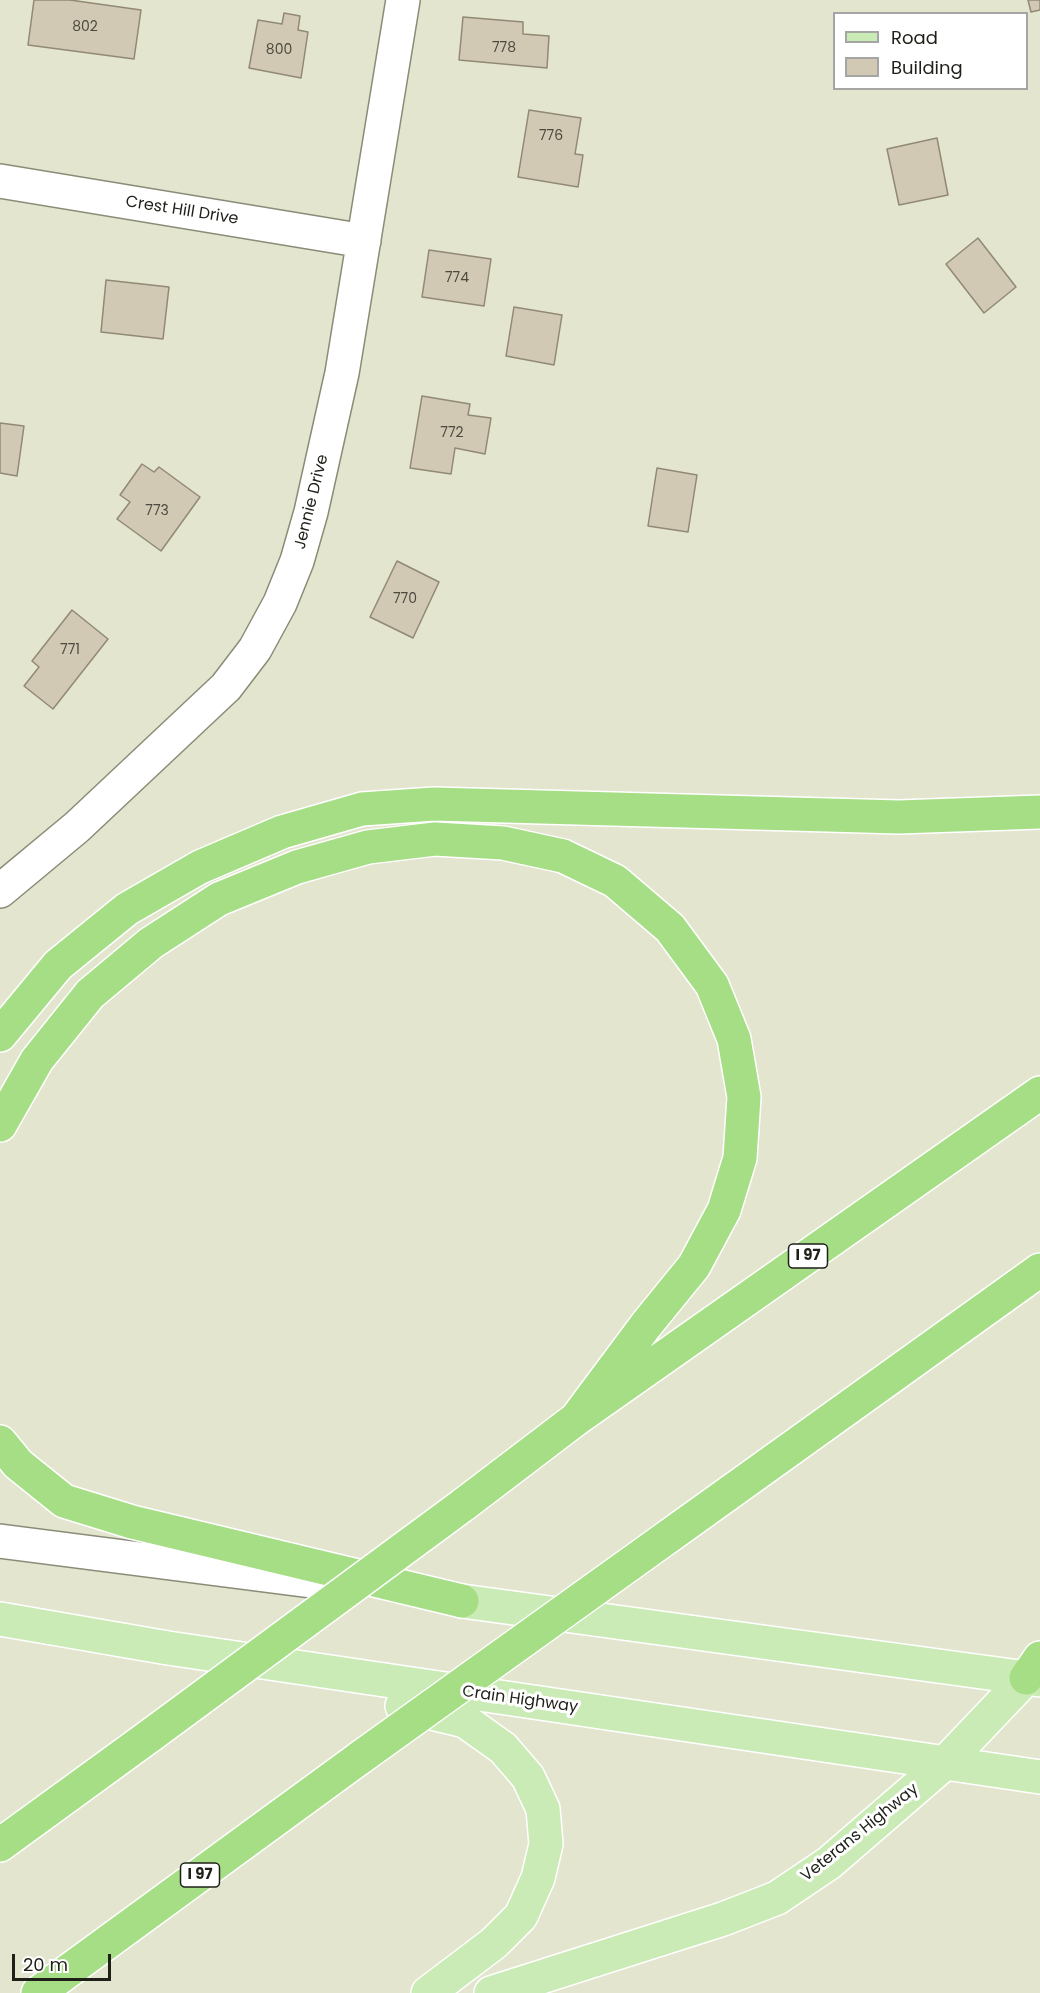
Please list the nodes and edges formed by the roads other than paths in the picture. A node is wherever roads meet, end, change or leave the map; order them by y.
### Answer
1 (403, 0) edge
2 (0, 181) edge
3 (364, 241) junction
4 (1040, 812) edge
5 (0, 891) edge
6 (0, 1035) edge
7 (1040, 1093) edge
8 (0, 1125) edge
9 (1040, 1270) edge
10 (576, 1419) junction
11 (0, 1442) edge
12 (0, 1541) edge
13 (462, 1601) junction
14 (0, 1618) edge
15 (168, 1648) junction
16 (1035, 1672) edge
17 (946, 1762) junction
18 (1040, 1777) edge
19 (0, 1845) edge
20 (38, 1993) edge
21 (428, 1993) edge
22 (491, 1993) edge

1 - 3 street, Jennie Drive
2 - 3 street, Crest Hill Drive
3 - 5 street, Jennie Drive
4 - 6 highway
7 - 10 highway, I 97
8 - 10 highway
9 - 20 highway, I 97, bridge
10 - 19 highway, I 97, bridge
11 - 13 highway
12 - 13 street
13 - 16 main road
14 - 15 main road, Crain Highway
15 - 17 main road, Crain Highway
15 - 21 main road
16 - 17 main road, Veterans Highway
17 - 18 main road, Crain Highway
17 - 22 main road, Veterans Highway

